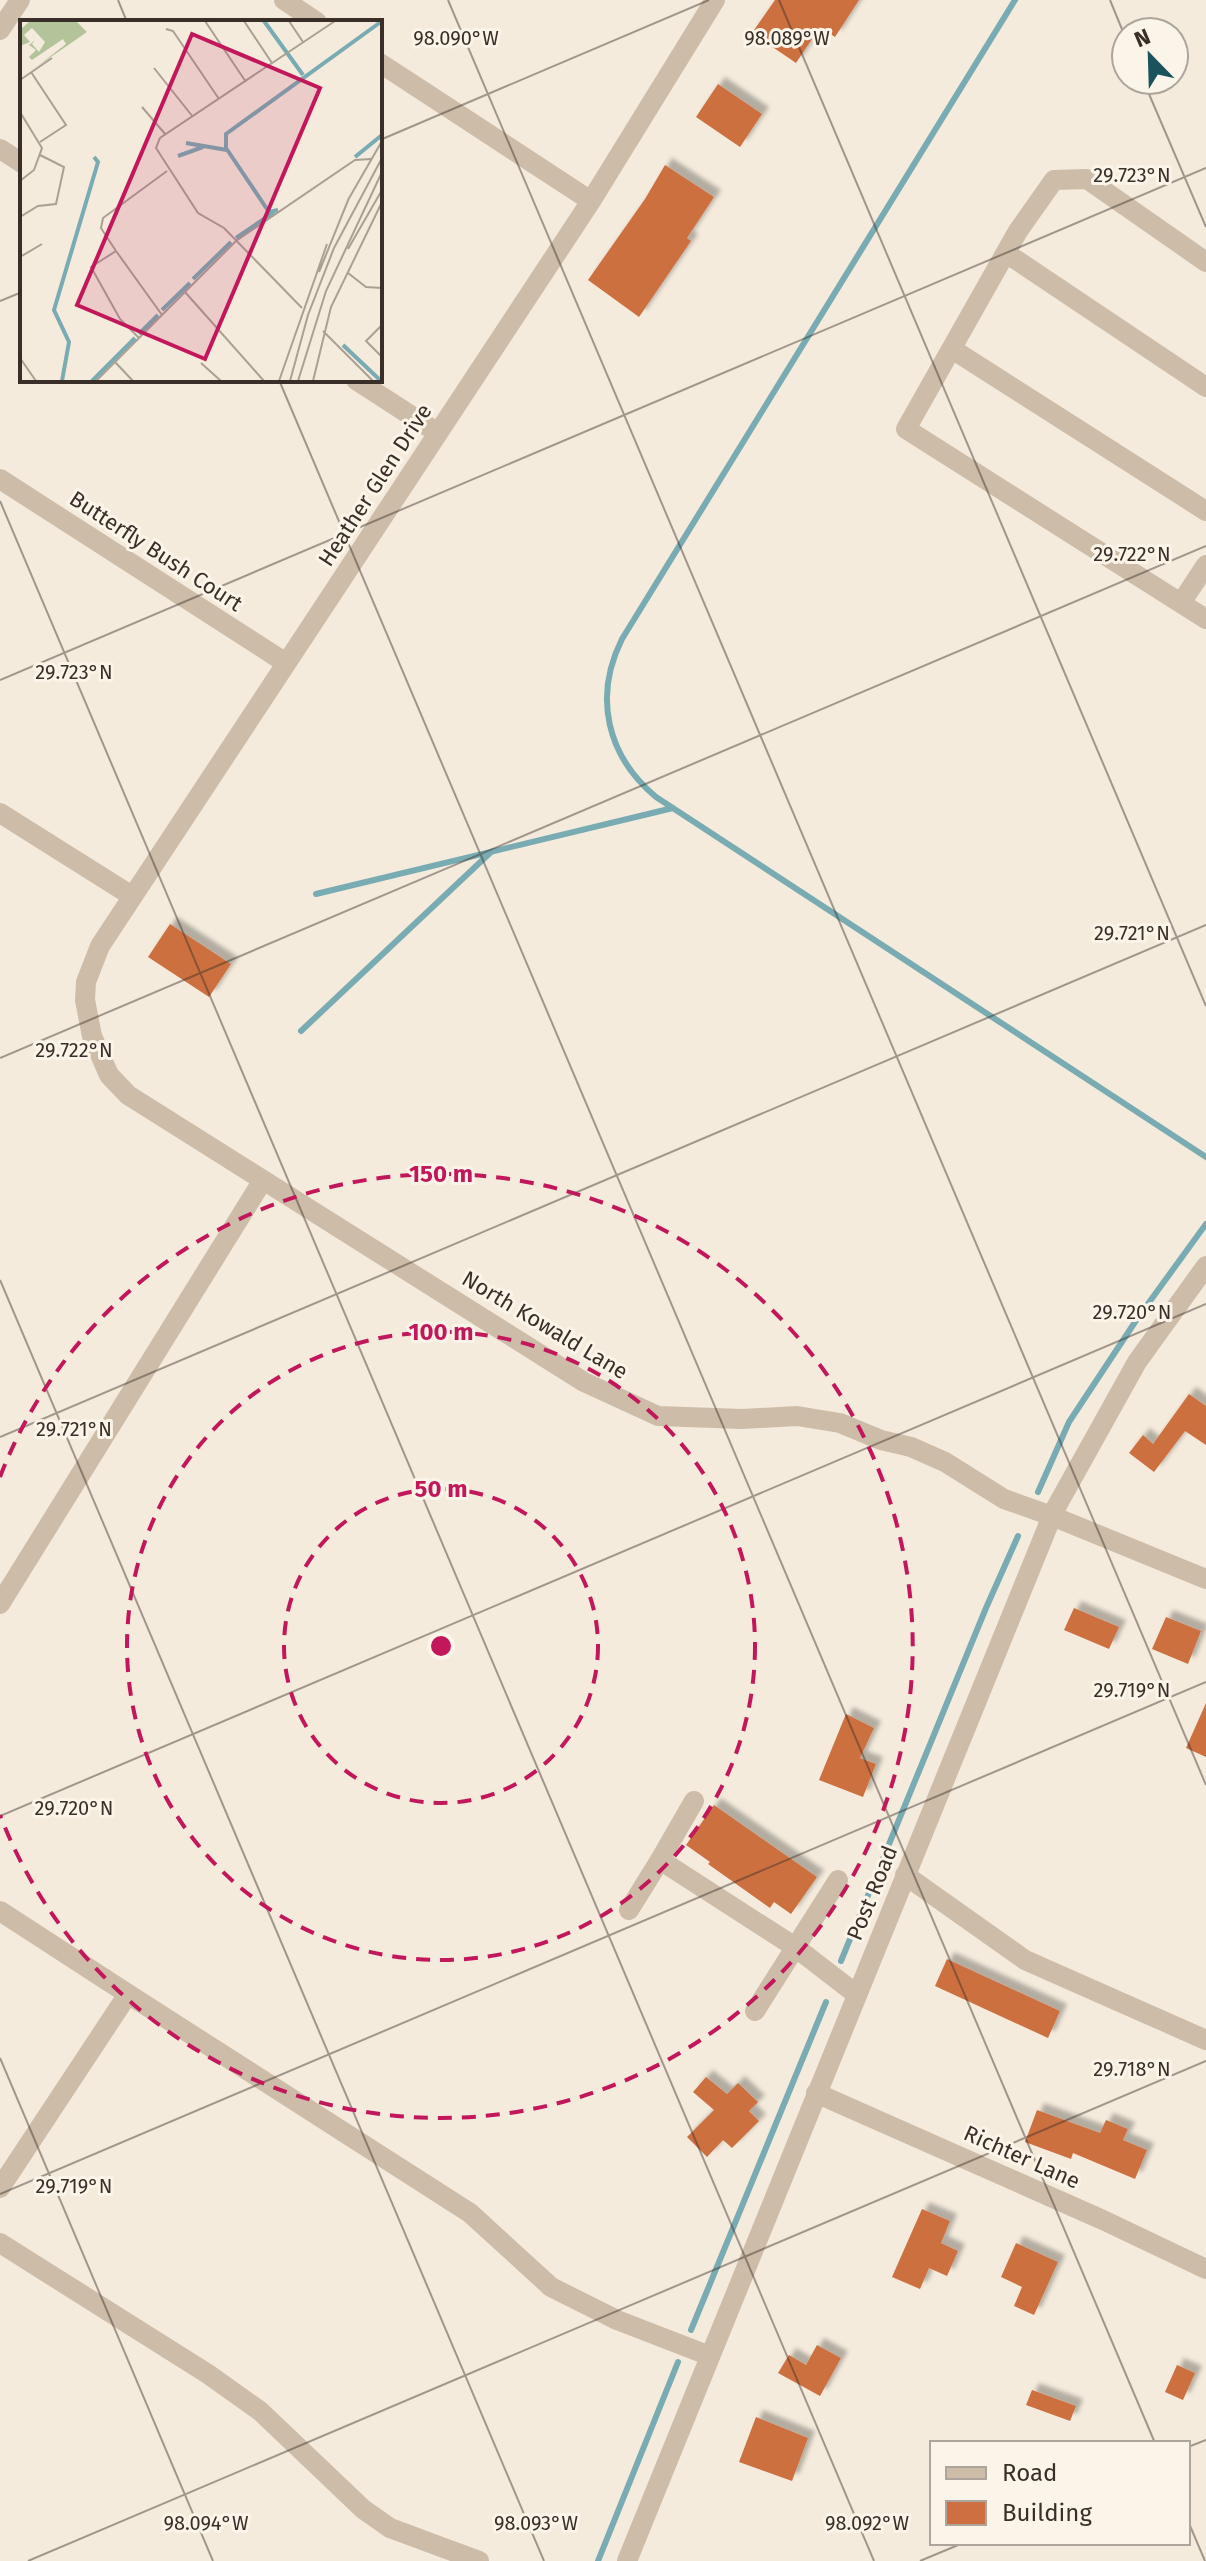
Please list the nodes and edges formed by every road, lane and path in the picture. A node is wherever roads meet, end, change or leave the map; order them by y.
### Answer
1 (20, 0) edge
2 (284, 0) edge
3 (715, 0) edge
4 (314, 20) edge
5 (0, 30) edge
6 (382, 64) edge
7 (0, 149) edge
8 (20, 162) edge
9 (591, 201) junction
10 (1006, 253) junction
11 (1206, 262) edge
12 (952, 349) junction
13 (359, 382) edge
14 (1206, 387) edge
15 (438, 433) junction
16 (0, 479) edge
17 (1206, 511) edge
18 (1206, 565) edge
19 (1181, 603) junction
20 (1206, 619) edge
21 (286, 663) junction
22 (0, 813) edge
23 (132, 896) junction
24 (85, 1000) joint
25 (263, 1180) junction
26 (1206, 1266) edge
27 (1052, 1516) junction
28 (1206, 1579) edge
29 (0, 1604) edge
30 (694, 1801) dead end
31 (660, 1860) junction
32 (905, 1875) junction
33 (838, 1880) dead end
34 (629, 1910) dead end
35 (0, 1911) edge
36 (795, 1947) junction
37 (128, 1994) junction
38 (856, 1994) junction
39 (755, 2011) dead end
40 (1206, 2040) edge
41 (816, 2093) junction
42 (0, 2188) edge
43 (0, 2243) edge
44 (1206, 2269) edge
45 (710, 2356) junction
46 (479, 2561) edge
47 (627, 2561) edge

1 - 5 street
2 - 4 street
3 - 9 street, Heather Glen Drive
6 - 9 street
7 - 8 street
9 - 15 street, Heather Glen Drive
10 - 11 street
10 - 12 street
10 - 14 street
12 - 17 street
12 - 19 street
13 - 15 street
15 - 21 street, Heather Glen Drive
16 - 21 street, Butterfly Bush Court
18 - 19 street
19 - 20 street
21 - 23 street, Heather Glen Drive
22 - 23 street
23 - 24 street, Heather Glen Drive
24 - 25 street, North Kowald Lane
25 - 27 street, North Kowald Lane
25 - 29 street
26 - 27 street, Post Road
27 - 28 street, North Kowald Lane
27 - 32 street, Post Road
30 - 31 street
31 - 34 street
31 - 36 street
32 - 38 street, Post Road
32 - 40 street
33 - 36 street
35 - 37 street
36 - 38 street
36 - 39 street
37 - 42 street
37 - 45 street
38 - 41 street, Post Road
41 - 44 street, Richter Lane
41 - 45 street, Post Road
43 - 46 street
45 - 47 street, Post Road

